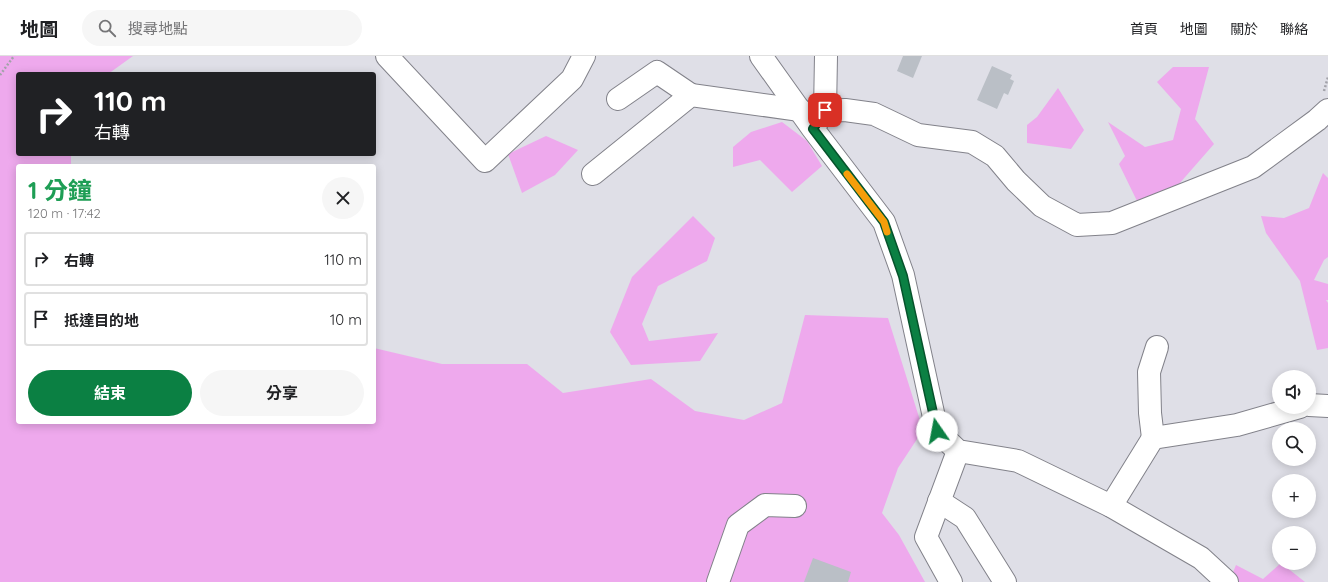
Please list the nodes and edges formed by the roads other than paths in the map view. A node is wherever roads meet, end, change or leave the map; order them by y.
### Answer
1 (388, 56) edge
2 (584, 56) edge
3 (761, 56) edge
4 (826, 56) edge
5 (692, 95) junction
6 (618, 99) dead end
7 (800, 110) junction
8 (825, 110) junction
9 (1328, 110) edge
10 (813, 129) junction
11 (593, 174) dead end
12 (1157, 347) dead end
13 (1316, 406) edge
14 (1328, 406) edge
15 (1276, 414) edge
16 (1153, 438) junction
17 (958, 451) junction
18 (939, 501) junction
19 (795, 506) dead end
20 (1111, 506) junction
21 (718, 582) edge
22 (951, 582) edge
23 (1005, 582) edge
24 (1227, 582) edge

1 - 2 street
3 - 7 street
4 - 8 street
5 - 6 street
5 - 7 street
5 - 11 street
7 - 10 street
8 - 9 street
8 - 10 street
10 - 17 street
12 - 16 street
13 - 14 street
15 - 16 street
16 - 20 street
17 - 18 street
17 - 20 street
18 - 22 street
18 - 23 street
19 - 21 street
20 - 24 street

